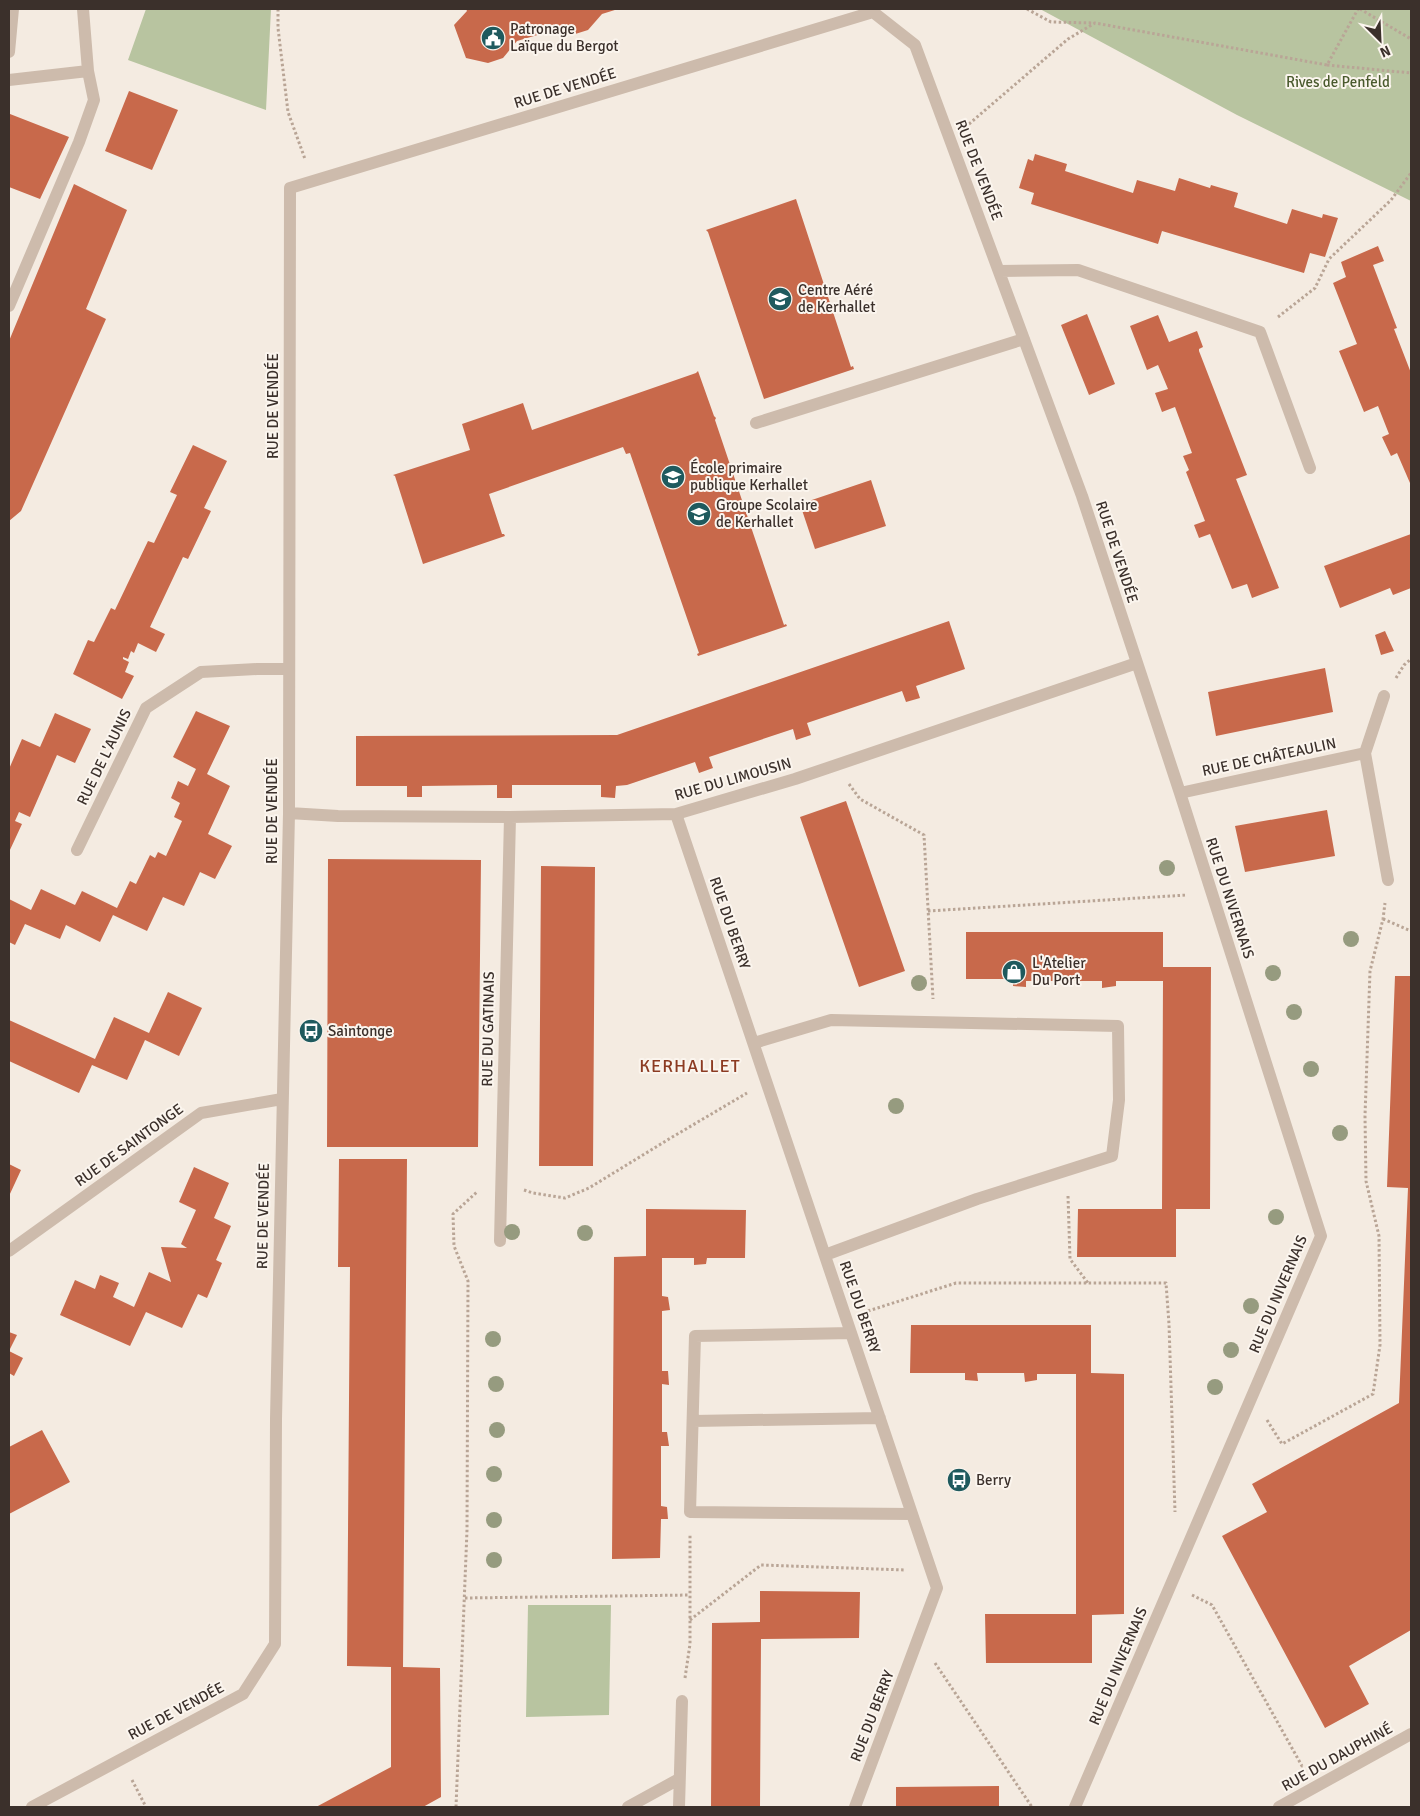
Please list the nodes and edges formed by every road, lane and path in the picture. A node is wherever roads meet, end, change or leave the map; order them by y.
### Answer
1 (14, 9) edge
2 (83, 9) edge
3 (278, 9) edge
4 (1027, 9) edge
5 (1359, 9) edge
6 (1095, 23) junction
7 (1411, 39) edge
8 (9, 52) edge
9 (1327, 65) junction
10 (88, 71) junction
11 (1411, 73) edge
12 (9, 80) edge
13 (950, 140) junction
14 (1411, 173) edge
15 (312, 181) junction
16 (1000, 271) junction
17 (9, 306) edge
18 (1260, 332) junction
19 (1024, 339) junction
20 (756, 423) dead end
21 (1310, 468) dead end
22 (1137, 663) junction
23 (288, 669) junction
24 (1384, 696) dead end
25 (1365, 753) junction
26 (834, 766) junction
27 (1180, 793) junction
28 (289, 813) junction
29 (676, 814) junction
30 (510, 817) junction
31 (77, 850) dead end
32 (1388, 880) joint
33 (1212, 893) junction
34 (928, 911) junction
35 (1383, 919) junction
36 (1411, 932) edge
37 (934, 1022) junction
38 (754, 1044) junction
39 (767, 1082) junction
40 (282, 1099) junction
41 (1067, 1170) junction
42 (501, 1181) junction
43 (500, 1241) dead end
44 (9, 1251) edge
45 (825, 1255) junction
46 (1088, 1283) junction
47 (846, 1318) junction
48 (852, 1333) junction
49 (1252, 1396) junction
50 (880, 1418) junction
51 (693, 1420) junction
52 (690, 1512) junction
53 (912, 1514) junction
54 (1175, 1514) dead end
55 (932, 1571) junction
56 (1171, 1585) junction
57 (690, 1595) junction
58 (465, 1598) junction
59 (690, 1620) junction
60 (914, 1650) junction
61 (682, 1701) joint
62 (1411, 1734) edge
63 (122, 1759) junction
64 (1310, 1762) dead end
65 (680, 1779) junction
66 (32, 1807) edge
67 (146, 1807) edge
68 (456, 1807) edge
69 (628, 1807) edge
70 (679, 1807) edge
71 (855, 1807) edge
72 (1032, 1807) edge
73 (1075, 1807) edge
74 (1279, 1807) edge

1 - 8 street
2 - 10 street
3 - 15 path
4 - 6 path
5 - 7 path
5 - 9 path
6 - 9 path
6 - 13 path
9 - 11 path
10 - 12 street
10 - 17 street
13 - 15 street, RUE DE VENDÉE
13 - 16 street, RUE DE VENDÉE
14 - 18 path
15 - 23 street, RUE DE VENDÉE
16 - 18 street
16 - 19 street, RUE DE VENDÉE
18 - 21 street
19 - 20 street
19 - 22 street, RUE DE VENDÉE
22 - 26 street, RUE DU LIMOUSIN
22 - 27 street, RUE DU NIVERNAIS
23 - 28 street, RUE DE VENDÉE
23 - 31 street, RUE DE L'AUNIS
24 - 25 street
25 - 27 street, RUE DE CHÂTEAULIN
25 - 32 street
26 - 29 street, RUE DU LIMOUSIN
26 - 34 path
27 - 33 street, RUE DU NIVERNAIS
28 - 30 street, RUE DU LIMOUSIN
28 - 40 street, RUE DE VENDÉE
29 - 30 street, RUE DU LIMOUSIN
29 - 38 street, RUE DU BERRY
30 - 42 street, RUE DU GATINAIS
32 - 35 path
33 - 34 path
33 - 49 street, RUE DU NIVERNAIS
34 - 37 path
35 - 36 path
35 - 49 path
37 - 38 street
37 - 41 street
38 - 39 street, RUE DU BERRY
39 - 42 path
39 - 45 street, RUE DU BERRY
40 - 44 street, RUE DE SAINTONGE
40 - 63 street, RUE DE VENDÉE
41 - 45 street
41 - 46 path
42 - 43 street, RUE DU GATINAIS
42 - 58 path
45 - 47 street, RUE DU BERRY
46 - 47 path
46 - 54 path
47 - 48 street, RUE DU BERRY
48 - 50 street, RUE DU BERRY
48 - 51 street
49 - 56 street, RUE DU NIVERNAIS
50 - 51 street
50 - 53 street, RUE DU BERRY
51 - 52 street
52 - 53 street
52 - 57 path
53 - 55 street, RUE DU BERRY
55 - 59 path
55 - 60 street, RUE DU BERRY
56 - 64 path
56 - 73 street, RUE DU NIVERNAIS
57 - 58 path
57 - 59 path
58 - 68 path
59 - 61 path
60 - 71 street, RUE DU BERRY
60 - 72 path
61 - 65 street
62 - 74 street, RUE DU DAUPHINÉ
63 - 66 street, RUE DE VENDÉE
63 - 67 path
65 - 69 street
65 - 70 street

